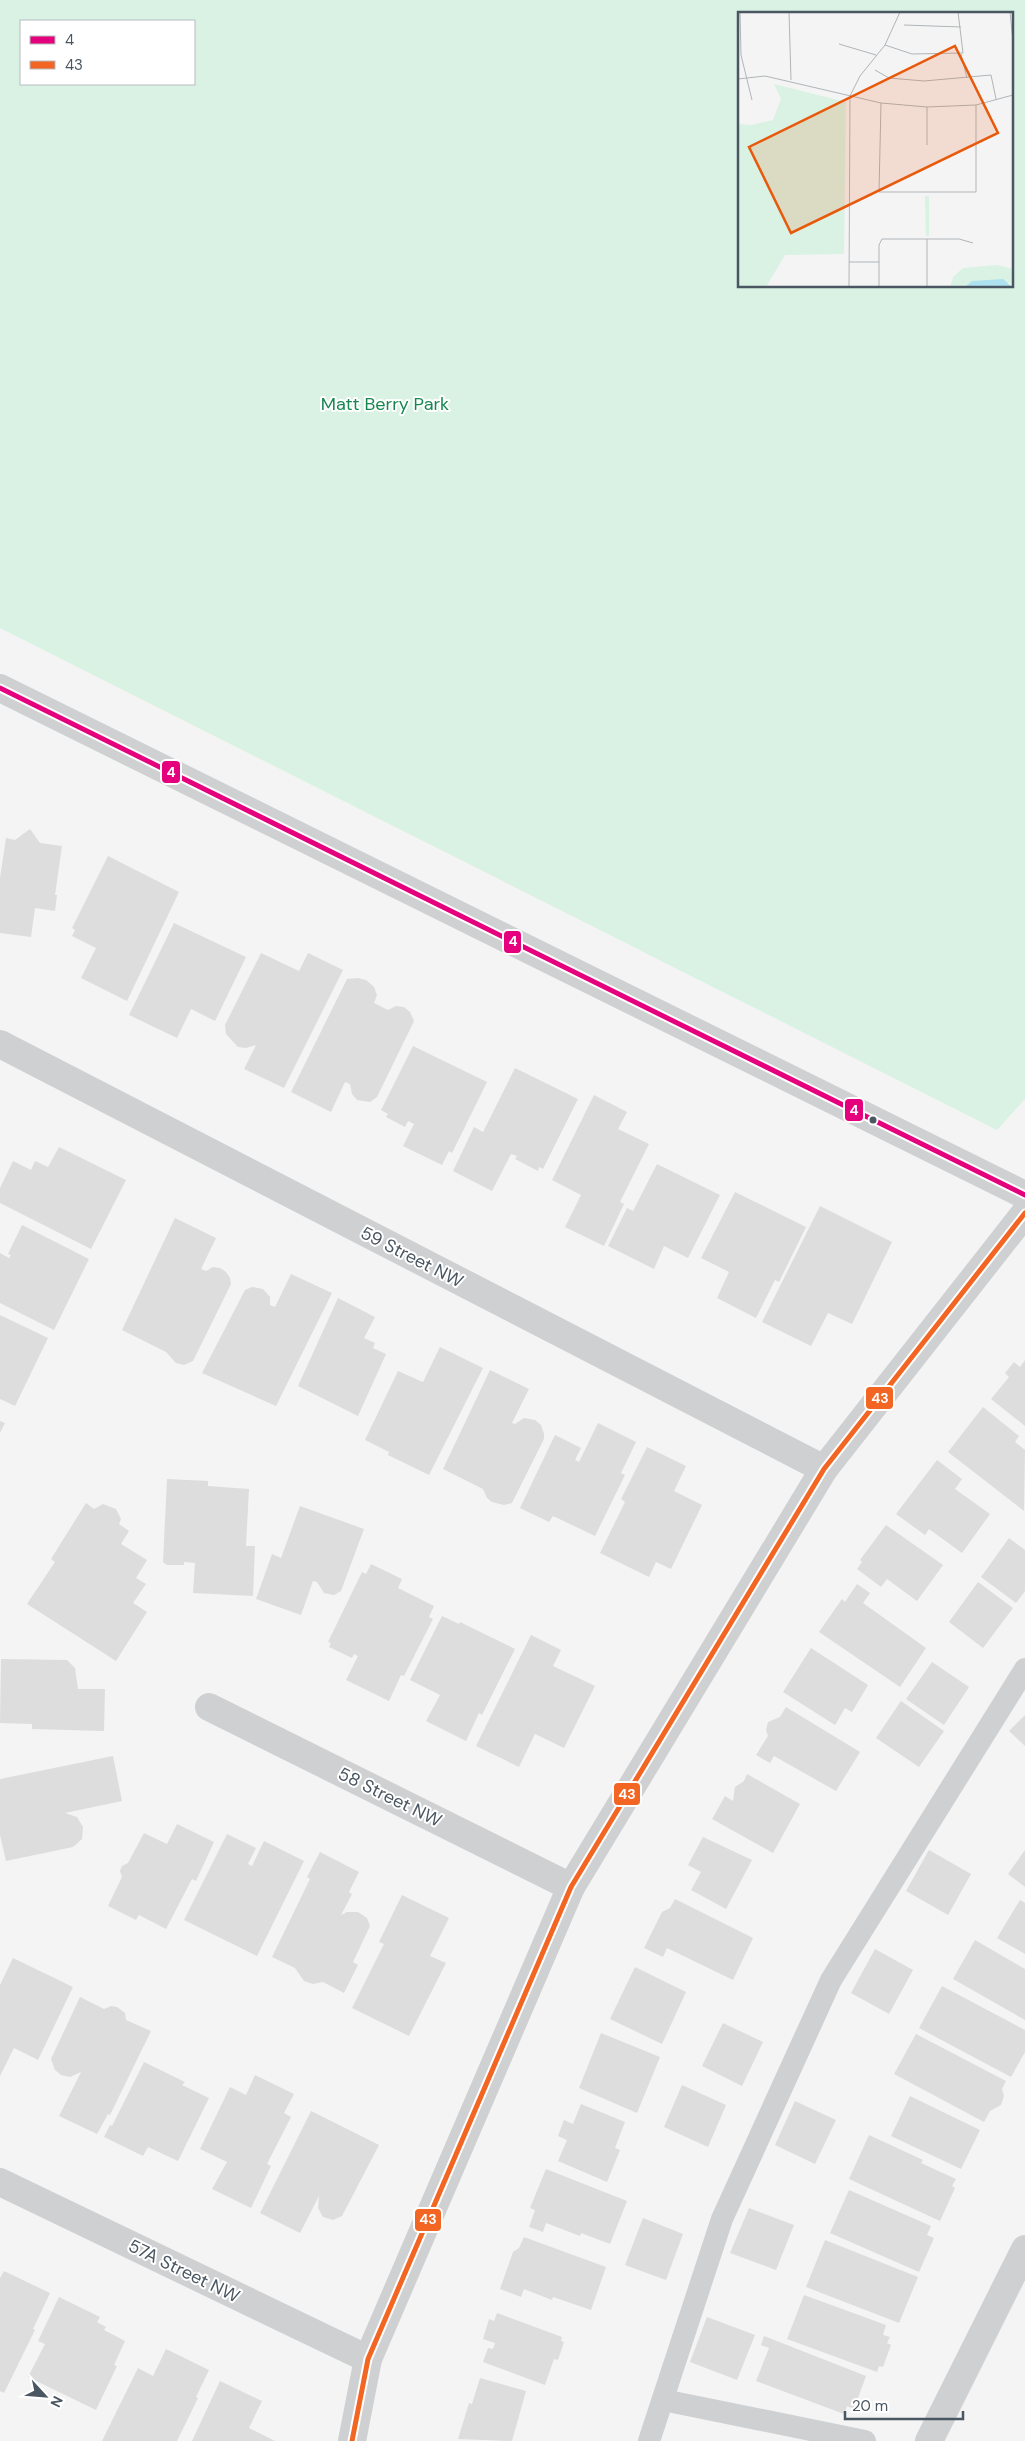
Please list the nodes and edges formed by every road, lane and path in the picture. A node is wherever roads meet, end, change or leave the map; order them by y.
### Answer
1 (0, 688) edge
2 (0, 1044) edge
3 (1025, 1194) edge
4 (1025, 1213) edge
5 (824, 1469) junction
6 (1025, 1669) edge
7 (209, 1707) dead end
8 (571, 1887) junction
9 (0, 2182) edge
10 (1025, 2249) edge
11 (368, 2359) junction
12 (663, 2400) junction
13 (352, 2441) edge
14 (650, 2441) edge
15 (865, 2441) edge
16 (929, 2441) edge

1 - 3 street
2 - 5 street, 59 Street NW
4 - 5 street
5 - 8 street
6 - 12 lane
7 - 8 street, 58 Street NW
8 - 11 street
9 - 11 street, 57A Street NW
10 - 16 street
11 - 13 street
12 - 14 lane
12 - 15 lane

